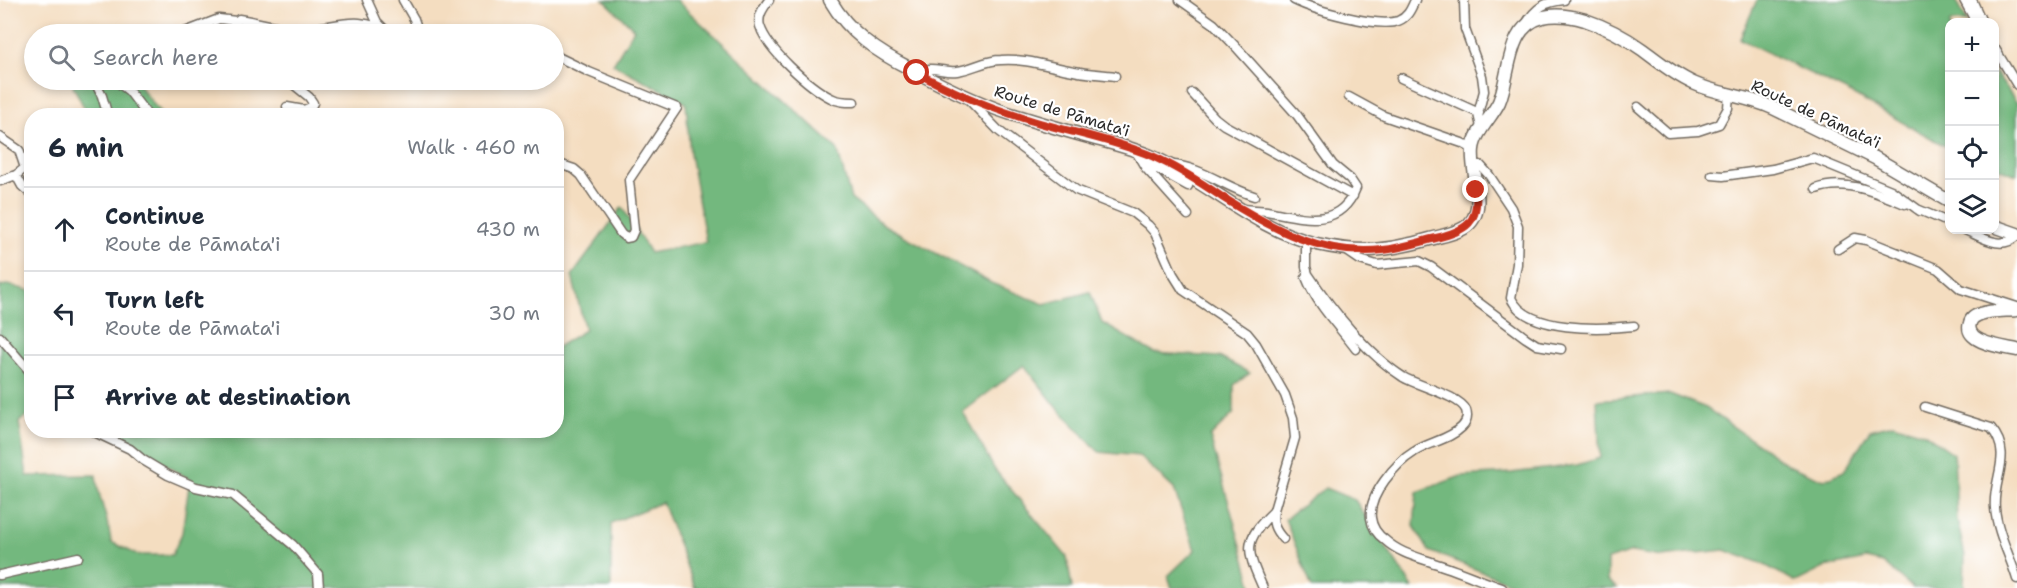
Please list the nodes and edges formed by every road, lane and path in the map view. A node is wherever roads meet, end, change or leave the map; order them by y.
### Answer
1 (367, 0) edge
2 (403, 0) edge
3 (769, 0) edge
4 (830, 0) edge
5 (1180, 0) edge
6 (1294, 0) edge
7 (1415, 0) edge
8 (1464, 0) edge
9 (1564, 0) edge
10 (1964, 0) edge
11 (1972, 0) edge
12 (1974, 18) edge
13 (1980, 18) edge
14 (236, 21) junction
15 (206, 24) edge
16 (234, 24) edge
17 (261, 24) edge
18 (334, 24) edge
19 (364, 24) edge
20 (379, 24) edge
21 (416, 24) edge
22 (1522, 29) junction
23 (1999, 54) edge
24 (564, 60) edge
25 (1999, 63) edge
26 (917, 73) junction
27 (1115, 76) dead end
28 (1401, 78) dead end
29 (2017, 85) edge
30 (98, 90) edge
31 (128, 90) edge
32 (300, 90) edge
33 (2017, 92) edge
34 (1192, 93) dead end
35 (1729, 93) junction
36 (1349, 97) dead end
37 (966, 98) junction
38 (854, 102) dead end
39 (1638, 107) dead end
40 (105, 108) edge
41 (142, 108) edge
42 (309, 108) edge
43 (1479, 113) junction
44 (1482, 130) junction
45 (0, 137) edge
46 (1473, 149) junction
47 (1136, 153) junction
48 (24, 162) edge
49 (1170, 165) junction
50 (564, 166) edge
51 (1474, 166) junction
52 (24, 169) edge
53 (16, 175) junction
54 (1712, 175) dead end
55 (0, 181) edge
56 (1188, 186) dead end
57 (24, 188) edge
58 (1816, 189) dead end
59 (1254, 196) dead end
60 (1353, 196) junction
61 (1945, 199) edge
62 (1241, 208) junction
63 (1920, 211) junction
64 (1188, 215) dead end
65 (1945, 221) edge
66 (1999, 228) edge
67 (1974, 234) edge
68 (2017, 235) edge
69 (1306, 241) junction
70 (1344, 249) junction
71 (1838, 249) dead end
72 (1306, 267) junction
73 (2017, 309) edge
74 (1634, 326) dead end
75 (1247, 333) junction
76 (1261, 336) dead end
77 (0, 337) edge
78 (1356, 349) dead end
79 (1561, 349) dead end
80 (2017, 350) edge
81 (24, 365) edge
82 (1924, 407) dead end
83 (107, 438) edge
84 (1274, 510) junction
85 (1283, 538) dead end
86 (78, 557) dead end
87 (0, 575) edge
88 (2017, 579) edge
89 (319, 588) edge
90 (1263, 588) edge
91 (1502, 588) edge

1 - 20 street
2 - 21 street
3 - 38 street
4 - 26 main road, Route de Pāmata'i
5 - 60 street
6 - 7 street
8 - 43 street
9 - 22 street
10 - 12 street
11 - 13 street
14 - 15 street
14 - 16 street
14 - 17 street
18 - 19 street
22 - 35 main road, Route de Pāmata'i
22 - 44 main road, Route de Pāmata'i
23 - 29 street
24 - 50 street
25 - 33 street
26 - 27 street
26 - 37 main road, Route de Pāmata'i
28 - 43 street
30 - 40 street
31 - 41 street
32 - 42 street
34 - 60 street
35 - 39 street
35 - 61 main road, Route de Pāmata'i
36 - 46 street
37 - 47 main road, Route de Pāmata'i
37 - 75 street
43 - 44 street
44 - 46 main road, Route de Pāmata'i
45 - 48 street
46 - 51 main road, Route de Pāmata'i
47 - 49 main road, Route de Pāmata'i
47 - 56 street
47 - 64 street
49 - 59 street
49 - 62 main road, Route de Pāmata'i
51 - 70 main road, Route de Pāmata'i
51 - 74 street
52 - 53 street
53 - 55 street
53 - 57 street
54 - 63 street
58 - 63 street
60 - 62 street
62 - 69 main road, Route de Pāmata'i
63 - 65 street
66 - 68 main road
67 - 68 street
69 - 70 main road, Route de Pāmata'i
69 - 72 street
70 - 79 street
71 - 73 street
72 - 78 street
72 - 91 street
73 - 80 main road
75 - 76 street
75 - 84 street
77 - 81 street
82 - 88 street
83 - 89 street
84 - 85 street
84 - 90 street
86 - 87 street

